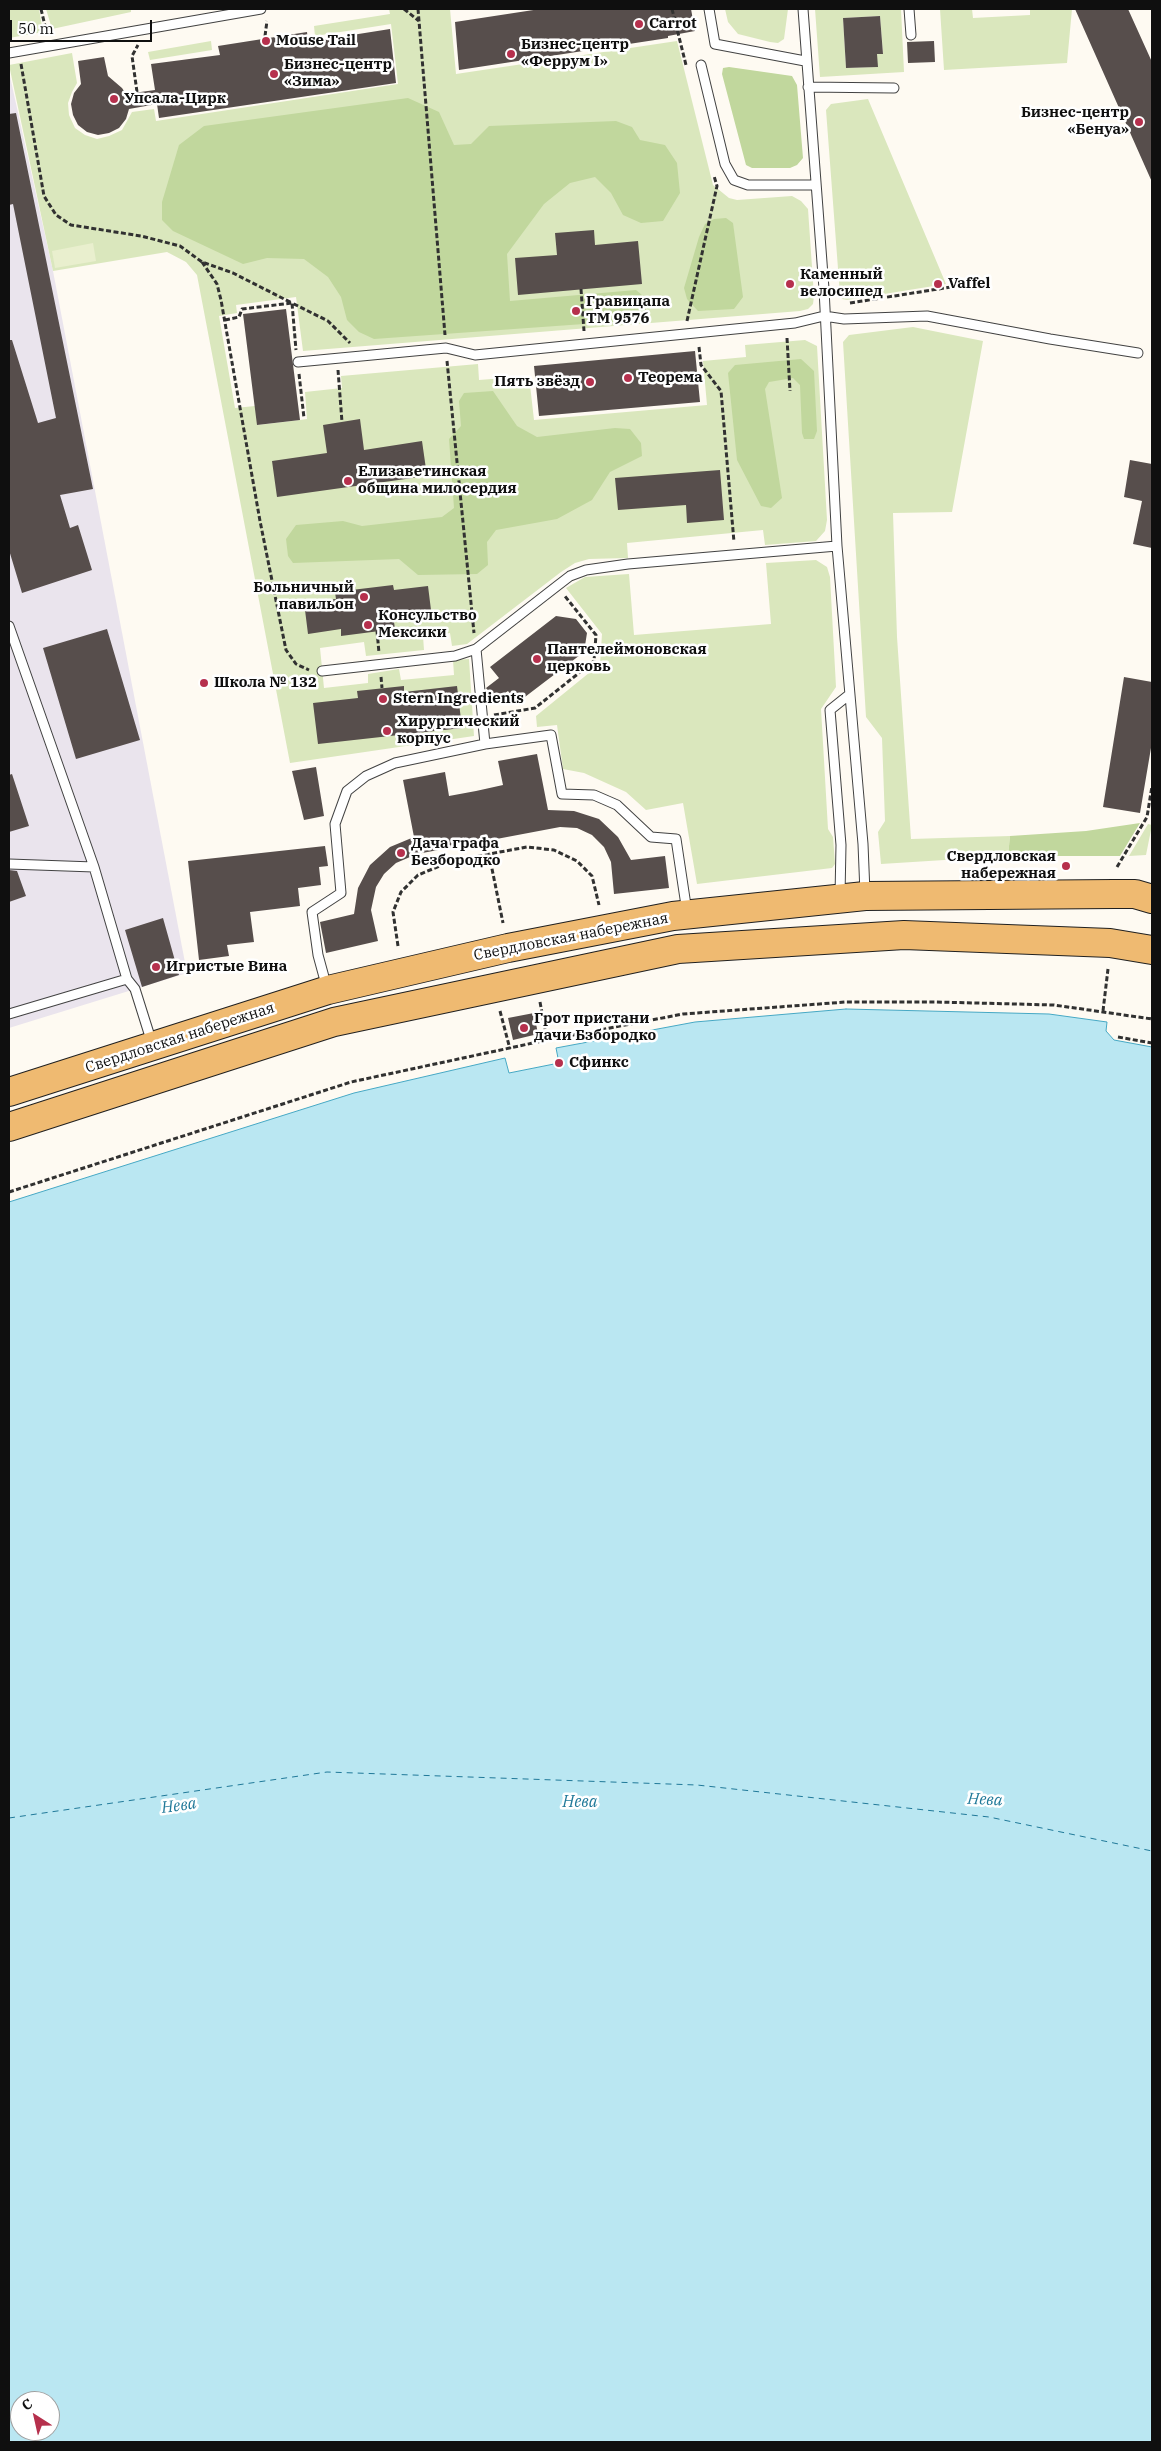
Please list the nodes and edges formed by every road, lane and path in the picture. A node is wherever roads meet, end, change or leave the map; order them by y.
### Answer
1 (42, 9) edge
2 (261, 9) edge
3 (404, 9) edge
4 (418, 9) edge
5 (672, 9) edge
6 (709, 9) edge
7 (802, 9) edge
8 (909, 9) edge
9 (420, 22) junction
10 (147, 27) junction
11 (911, 35) dead end
12 (49, 46) junction
13 (18, 51) junction
14 (9, 53) edge
15 (806, 61) junction
16 (701, 65) dead end
17 (687, 70) dead end
18 (808, 87) junction
19 (894, 88) dead end
20 (137, 92) dead end
21 (712, 168) dead end
22 (816, 186) junction
23 (202, 262) junction
24 (951, 287) dead end
25 (581, 289) dead end
26 (292, 303) junction
27 (845, 304) dead end
28 (824, 316) junction
29 (225, 320) junction
30 (684, 334) junction
31 (787, 338) dead end
32 (585, 343) junction
33 (700, 347) dead end
34 (446, 348) junction
35 (1138, 353) dead end
36 (362, 356) junction
37 (337, 358) junction
38 (298, 362) junction
39 (790, 391) dead end
40 (304, 418) dead end
41 (342, 422) dead end
42 (836, 546) junction
43 (735, 555) junction
44 (557, 586) junction
45 (9, 626) edge
46 (476, 649) junction
47 (322, 671) joint
48 (850, 694) junction
49 (481, 717) junction
50 (484, 744) junction
51 (1152, 786) edge
52 (489, 854) junction
53 (9, 864) edge
54 (1117, 866) dead end
55 (94, 867) junction
56 (1147, 891) edge
57 (852, 897) junction
58 (599, 905) dead end
59 (687, 915) junction
60 (503, 923) dead end
61 (1144, 944) edge
62 (398, 946) dead end
63 (1108, 969) dead end
64 (127, 979) junction
65 (328, 990) junction
66 (540, 1002) dead end
67 (500, 1011) dead end
68 (1102, 1011) junction
69 (9, 1014) edge
70 (1152, 1019) edge
71 (1118, 1038) dead end
72 (547, 1040) junction
73 (1152, 1043) edge
74 (153, 1046) junction
75 (510, 1049) junction
76 (9, 1092) edge
77 (9, 1127) edge
78 (9, 1192) edge

1 - 12 path
2 - 10 lane
3 - 9 path
4 - 9 path
5 - 17 path
6 - 15 lane
7 - 15 lane
8 - 11 lane
9 - 34 path
10 - 12 lane
10 - 20 path
12 - 13 lane
13 - 14 lane
13 - 23 path
15 - 18 lane
16 - 22 lane
18 - 19 lane
18 - 22 lane
21 - 30 path
22 - 28 lane
23 - 26 path
23 - 29 path
24 - 27 path
25 - 32 path
26 - 29 path
26 - 36 path
26 - 38 path
28 - 30 lane
28 - 35 lane
28 - 42 lane
29 - 47 path
30 - 32 lane
31 - 39 path
32 - 34 lane
33 - 43 path
34 - 36 lane
34 - 46 path
36 - 37 lane
37 - 38 lane
37 - 41 path
38 - 40 path
42 - 43 lane
42 - 48 lane
43 - 44 lane
44 - 46 lane
44 - 49 path
45 - 55 lane
46 - 47 lane
46 - 49 lane
48 - 57 lane
48 - 57 lane
49 - 50 lane
50 - 59 lane
50 - 65 lane
51 - 54 path
52 - 58 path
52 - 60 path
52 - 62 path
53 - 55 lane
55 - 64 lane
56 - 57 main road, Свердловская набережная
57 - 59 main road, Свердловская набережная
59 - 65 main road, Свердловская набережная
61 - 77 main road
63 - 68 path
64 - 69 lane
64 - 74 lane
65 - 74 main road, Свердловская набережная
66 - 72 path
67 - 75 path
68 - 70 path
68 - 72 path
71 - 73 path
72 - 75 path
74 - 76 main road, Свердловская набережная
75 - 78 path

